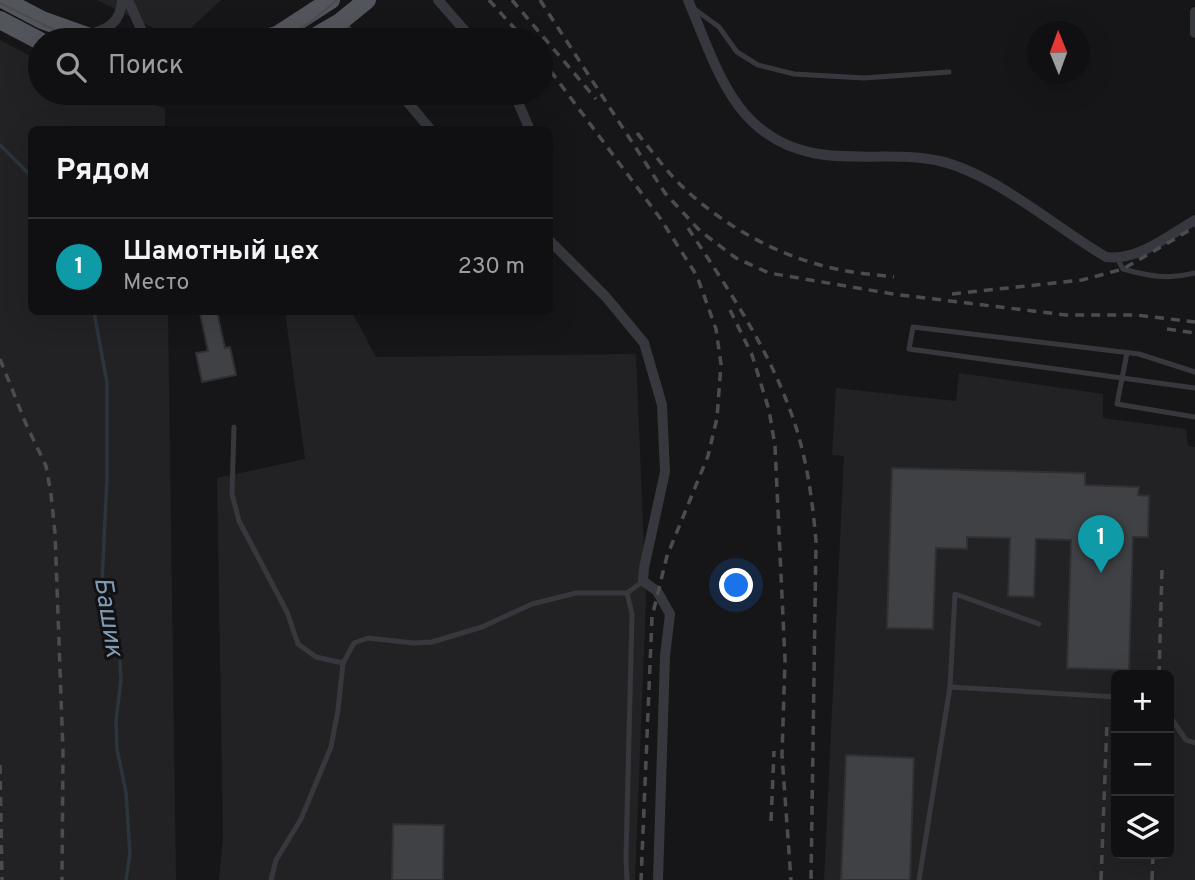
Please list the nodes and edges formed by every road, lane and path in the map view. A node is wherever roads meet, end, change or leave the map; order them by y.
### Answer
1 (4, 0) edge
2 (125, 0) edge
3 (331, 0) edge
4 (367, 0) edge
5 (438, 0) edge
6 (690, 3) edge
7 (1195, 12) edge
8 (0, 20) edge
9 (340, 22) junction
10 (63, 28) edge
11 (108, 28) edge
12 (140, 28) edge
13 (287, 28) edge
14 (330, 28) edge
15 (345, 28) edge
16 (462, 28) edge
17 (1195, 33) edge
18 (28, 35) edge
19 (949, 72) dead end
20 (410, 105) edge
21 (519, 105) edge
22 (428, 126) edge
23 (528, 126) edge
24 (1195, 220) edge
25 (553, 244) edge
26 (1117, 258) junction
27 (1195, 273) edge
28 (1127, 353) junction
29 (1195, 372) edge
30 (1121, 378) junction
31 (1195, 388) edge
32 (1195, 417) edge
33 (234, 427) dead end
34 (643, 581) junction
35 (627, 593) junction
36 (1039, 624) dead end
37 (343, 663) junction
38 (950, 687) junction
39 (1111, 697) edge
40 (1174, 722) edge
41 (1195, 743) edge
42 (271, 880) edge
43 (627, 880) edge
44 (658, 880) edge
45 (919, 880) edge

1 - 10 main road
2 - 11 street
2 - 12 street
3 - 13 main road
4 - 9 main road
5 - 16 street
6 - 19 lane
6 - 26 street
7 - 17 street
8 - 18 main road
9 - 14 main road
9 - 15 street
20 - 22 street
21 - 23 street
24 - 26 street
25 - 34 street
26 - 27 lane
28 - 29 lane
28 - 30 lane
28 - 30 lane
30 - 31 lane
30 - 32 lane
33 - 37 lane
34 - 35 lane
34 - 44 street
35 - 37 lane
35 - 43 lane
36 - 38 lane
37 - 42 lane
38 - 39 lane
38 - 45 lane
40 - 41 lane

